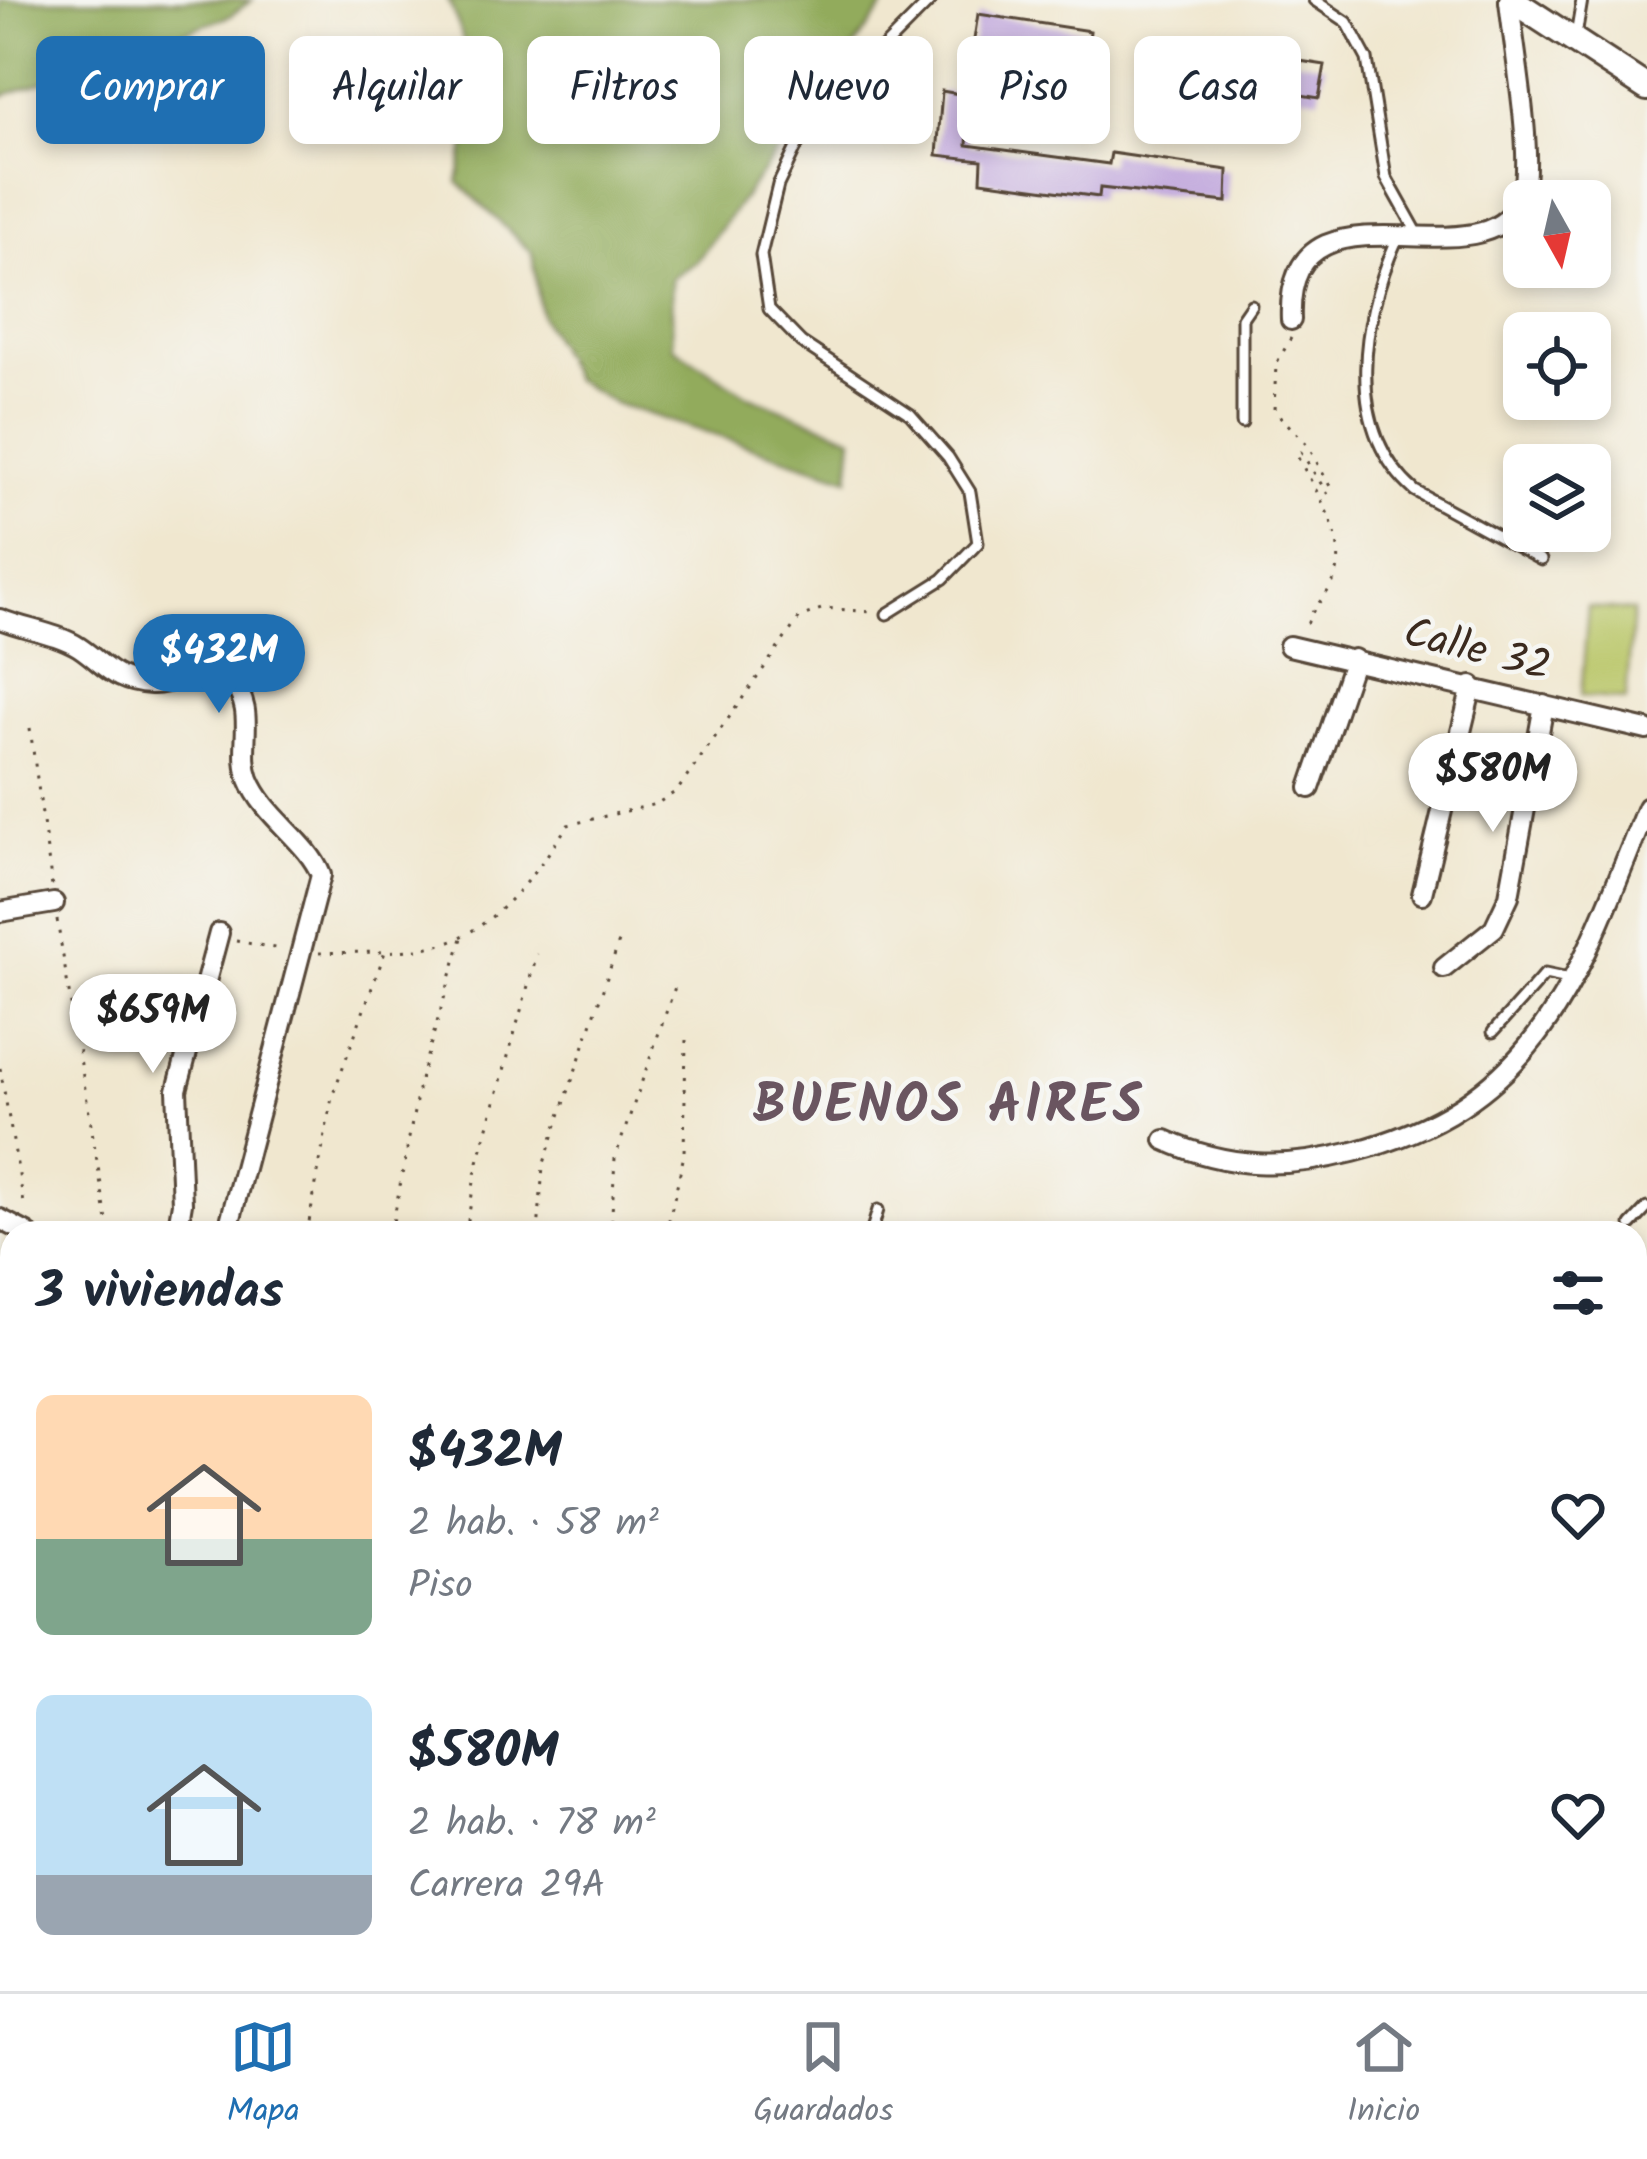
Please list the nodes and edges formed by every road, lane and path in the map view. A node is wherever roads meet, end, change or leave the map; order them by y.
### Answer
1 (932, 0) edge
2 (1314, 0) edge
3 (1511, 0) edge
4 (1582, 0) edge
5 (1574, 40) junction
6 (1647, 88) edge
7 (1409, 236) junction
8 (1252, 305) dead end
9 (1291, 320) joint
10 (1242, 423) dead end
11 (1541, 560) dead end
12 (887, 614) joint
13 (0, 619) edge
14 (1296, 647) joint
15 (1354, 658) junction
16 (1472, 686) junction
17 (1544, 705) junction
18 (30, 728) dead end
19 (1647, 730) edge
20 (1310, 788) dead end
21 (1647, 807) edge
22 (1421, 894) dead end
23 (54, 902) junction
24 (0, 911) edge
25 (219, 933) joint
26 (462, 938) junction
27 (619, 942) dead end
28 (386, 949) junction
29 (305, 954) junction
30 (537, 954) dead end
31 (1444, 968) dead end
32 (1573, 980) junction
33 (675, 987) dead end
34 (1493, 1032) dead end
35 (686, 1039) dead end
36 (0, 1069) edge
37 (1165, 1140) dead end
38 (25, 1210) dead end
39 (878, 1210) dead end
40 (107, 1221) edge
41 (179, 1221) edge
42 (230, 1221) edge
43 (309, 1221) edge
44 (393, 1221) edge
45 (468, 1221) edge
46 (539, 1221) edge
47 (612, 1221) edge
48 (669, 1221) edge
49 (875, 1221) edge

1 - 12 lane
2 - 7 lane
3 - 5 street
3 - 7 street
4 - 5 lane
5 - 6 street
7 - 9 street
7 - 11 lane
8 - 10 lane
9 - 14 path
12 - 26 path
13 - 29 street
14 - 15 street, Calle 32
15 - 16 street, Calle 32
15 - 20 street
16 - 17 street, Calle 32
16 - 22 street
17 - 19 street, Calle 32
17 - 31 street
18 - 23 path
21 - 32 street
23 - 24 street
23 - 40 path
25 - 29 path
25 - 41 street
26 - 28 path
26 - 44 path
27 - 46 path
28 - 29 path
28 - 43 path
29 - 42 street
30 - 45 path
32 - 34 lane
32 - 37 street
33 - 47 path
35 - 48 path
36 - 38 path
39 - 49 lane

